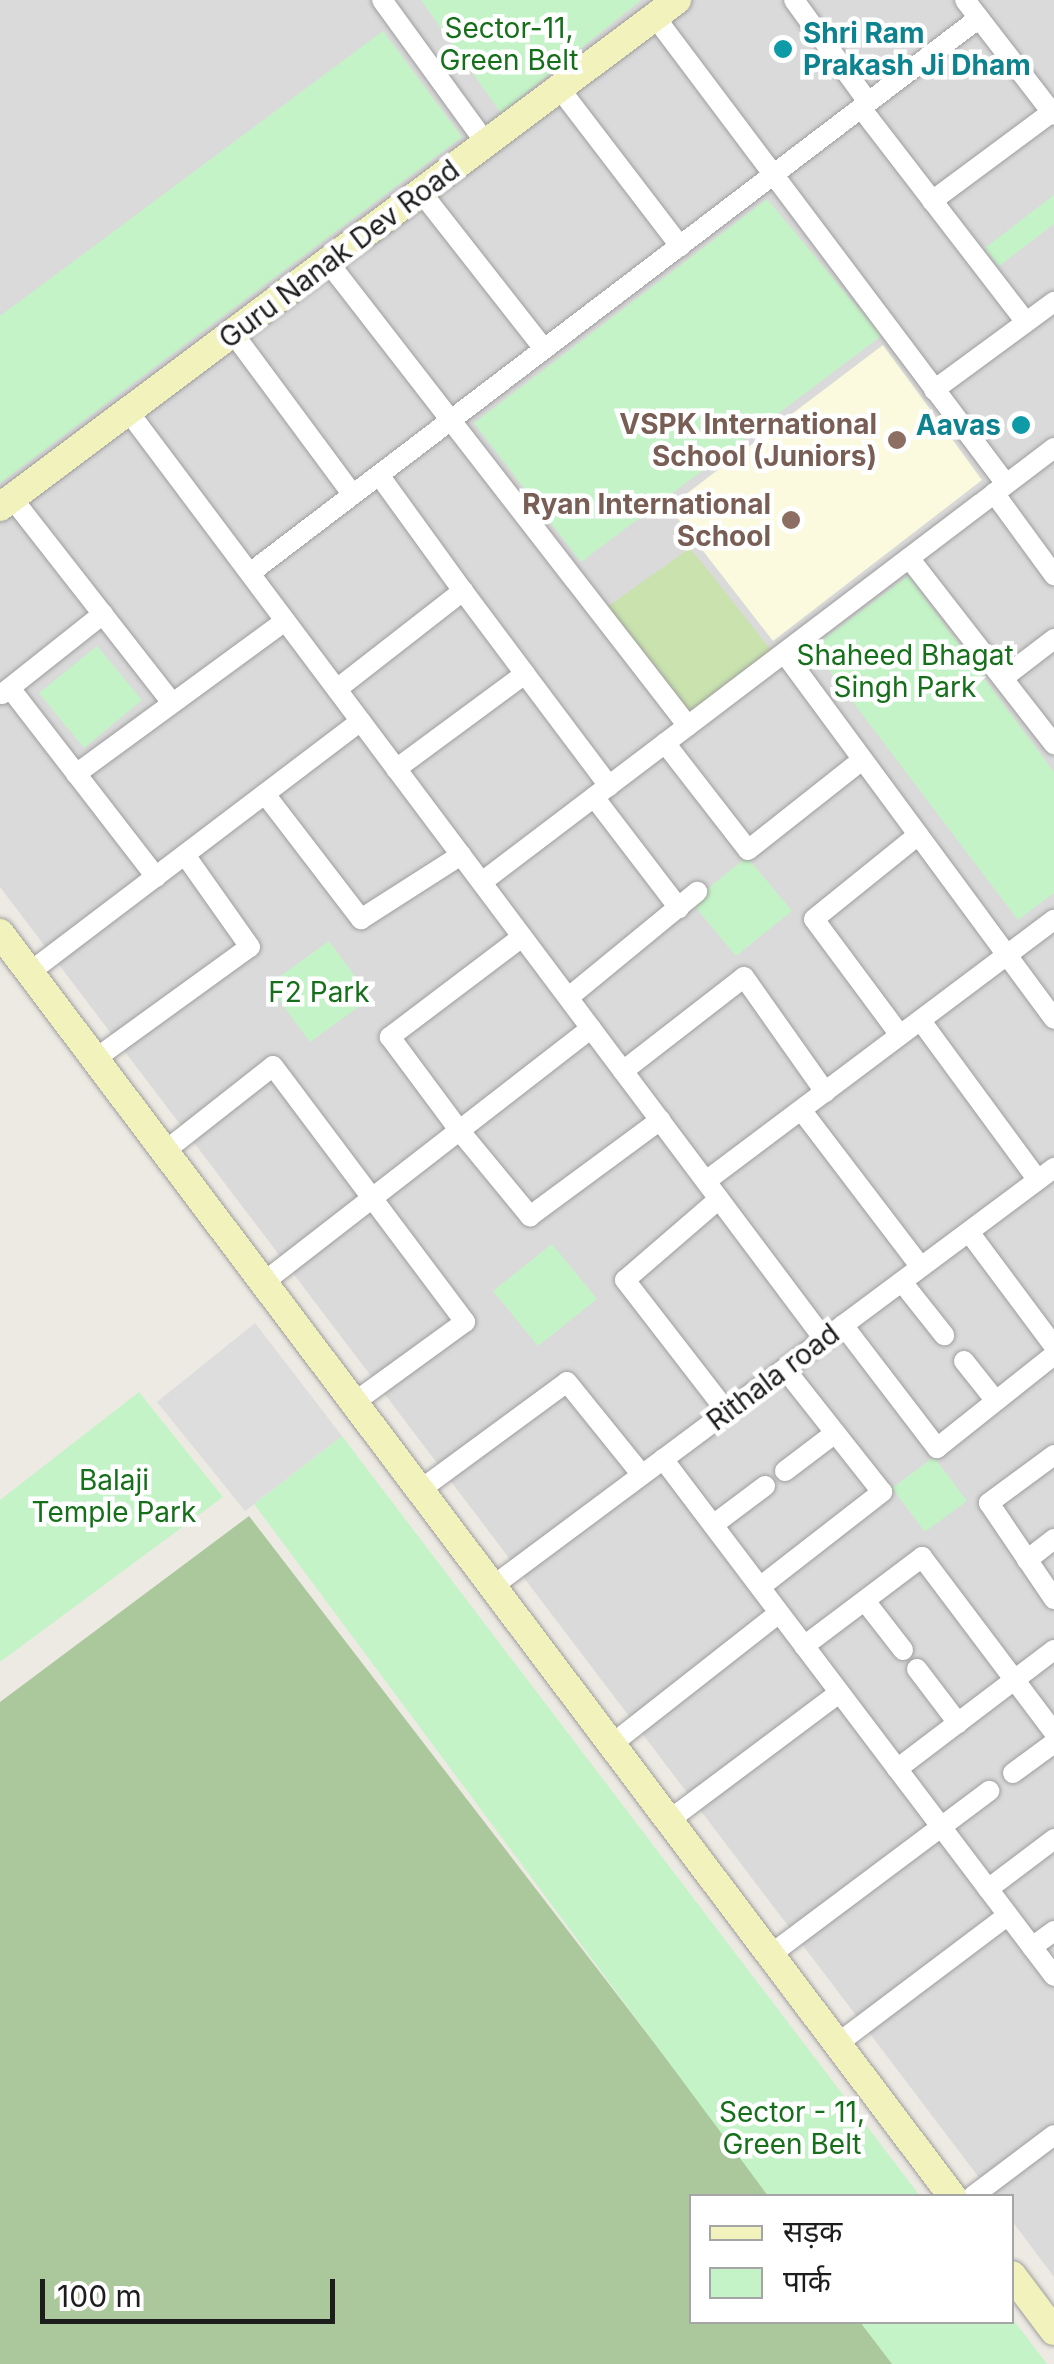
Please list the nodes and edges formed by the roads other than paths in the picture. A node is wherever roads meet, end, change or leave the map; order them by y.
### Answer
1 (382, 0) edge
2 (794, 0) edge
3 (966, 0) edge
4 (666, 8) edge
5 (979, 18) junction
6 (560, 89) junction
7 (864, 105) junction
8 (1053, 114) edge
9 (486, 143) junction
10 (772, 176) junction
11 (421, 192) junction
12 (932, 201) junction
13 (680, 246) junction
14 (328, 262) junction
15 (1054, 302) edge
16 (1026, 322) junction
17 (233, 333) junction
18 (544, 349) junction
19 (934, 390) junction
20 (128, 412) junction
21 (451, 420) junction
22 (1054, 448) edge
23 (379, 475) junction
24 (1000, 489) junction
25 (352, 494) junction
26 (6, 503) edge
27 (909, 558) junction
28 (250, 574) junction
29 (1054, 575) edge
30 (462, 591) junction
31 (102, 614) junction
32 (285, 620) junction
33 (1054, 639) edge
34 (785, 654) junction
35 (525, 674) junction
36 (1003, 678) junction
37 (336, 689) junction
38 (5, 692) edge
39 (172, 704) junction
40 (361, 722) junction
41 (688, 726) junction
42 (665, 743) junction
43 (1054, 744) edge
44 (862, 760) junction
45 (396, 769) junction
46 (76, 774) junction
47 (601, 792) junction
48 (265, 794) junction
49 (918, 835) junction
50 (185, 854) junction
51 (461, 854) junction
52 (156, 876) junction
53 (482, 882) junction
54 (697, 892) dead end
55 (679, 908) junction
56 (1054, 920) edge
57 (0, 933) edge
58 (522, 937) junction
59 (1007, 955) junction
60 (30, 972) junction
61 (569, 997) junction
62 (1054, 1018) edge
63 (921, 1021) junction
64 (591, 1028) junction
65 (900, 1035) junction
66 (95, 1059) junction
67 (623, 1071) junction
68 (825, 1092) junction
69 (802, 1111) junction
70 (660, 1120) junction
71 (459, 1130) junction
72 (165, 1151) junction
73 (1046, 1174) edge
74 (706, 1181) junction
75 (371, 1199) junction
76 (720, 1199) junction
77 (969, 1232) junction
78 (920, 1268) junction
79 (264, 1282) junction
80 (902, 1282) junction
81 (843, 1325) junction
82 (944, 1335) dead end
83 (824, 1339) junction
84 (1054, 1346) edge
85 (1054, 1355) edge
86 (964, 1361) dead end
87 (785, 1369) junction
88 (995, 1400) junction
89 (354, 1402) junction
90 (726, 1412) junction
91 (835, 1433) junction
92 (1054, 1455) edge
93 (663, 1459) junction
94 (785, 1471) dead end
95 (642, 1475) junction
96 (765, 1486) dead end
97 (420, 1490) junction
98 (713, 1525) junction
99 (1054, 1539) edge
100 (1026, 1560) junction
101 (493, 1586) junction
102 (760, 1587) junction
103 (1054, 1599) edge
104 (865, 1601) junction
105 (780, 1613) junction
106 (804, 1646) junction
107 (903, 1650) dead end
108 (1054, 1650) edge
109 (917, 1668) dead end
110 (1014, 1680) junction
111 (839, 1693) junction
112 (958, 1723) junction
113 (1054, 1732) edge
114 (1054, 1743) edge
115 (612, 1744) junction
116 (897, 1769) junction
117 (1013, 1773) dead end
118 (988, 1792) dead end
119 (668, 1821) junction
120 (941, 1827) junction
121 (1054, 1839) edge
122 (988, 1889) junction
123 (1008, 1915) junction
124 (1054, 1931) edge
125 (1032, 1948) junction
126 (770, 1955) junction
127 (1054, 1976) edge
128 (838, 2044) junction
129 (1054, 2135) edge
130 (950, 2194) edge
131 (976, 2194) edge
132 (1014, 2278) edge
133 (1054, 2331) edge

1 - 9 street
2 - 7 street
3 - 5 street
4 - 6 street, Guru Nanak Dev Road
4 - 10 street
5 - 7 street
5 - 8 street
6 - 9 street, Guru Nanak Dev Road
6 - 13 street
7 - 10 street
7 - 12 street
8 - 12 street
9 - 11 street, Guru Nanak Dev Road
10 - 13 street
10 - 19 street
11 - 14 street, Guru Nanak Dev Road
11 - 18 street
12 - 16 street
13 - 18 street
14 - 17 street, Guru Nanak Dev Road
14 - 21 street
15 - 16 street
16 - 19 street
17 - 20 street, Guru Nanak Dev Road
17 - 25 street
18 - 21 street
19 - 24 street
20 - 26 street, Guru Nanak Dev Road
20 - 28 street
21 - 23 street
21 - 41 street
22 - 24 street
23 - 25 street
23 - 30 street
24 - 27 street
24 - 29 street
25 - 28 street
26 - 31 street
27 - 34 street
27 - 36 street
28 - 32 street
30 - 35 street
30 - 37 street
31 - 38 street
31 - 39 street
32 - 37 street
32 - 39 street
33 - 36 street
34 - 41 street
34 - 44 street
35 - 45 street
35 - 47 street
36 - 43 street
37 - 40 street
38 - 46 street
39 - 46 street
40 - 45 street
40 - 48 street
41 - 42 street
42 - 44 street
42 - 47 street
44 - 49 street
45 - 51 street
46 - 52 street
47 - 53 street
47 - 55 street
48 - 50 street
48 - 51 street
49 - 59 street
49 - 65 street
50 - 52 street
50 - 66 street
51 - 53 street
52 - 60 street
53 - 58 street
54 - 55 street
55 - 61 street
56 - 59 street
57 - 60 street
58 - 61 street
58 - 71 street
59 - 62 street
59 - 63 street
60 - 66 street
61 - 64 street
63 - 65 street
63 - 73 street
64 - 67 street
64 - 71 street
65 - 68 street
66 - 72 street
67 - 68 street
67 - 70 street
68 - 69 street
69 - 74 street
69 - 78 street
70 - 71 street
70 - 74 street
71 - 75 street
72 - 75 street
72 - 79 street
73 - 77 street, Rithala road
74 - 76 street
75 - 79 street
75 - 89 street
76 - 83 street
76 - 90 street
77 - 78 street, Rithala road
77 - 84 street
78 - 80 street, Rithala road
79 - 89 street
80 - 81 street, Rithala road
80 - 82 street
81 - 83 street, Rithala road
81 - 88 street
83 - 87 street, Rithala road
85 - 88 street
86 - 88 street
87 - 90 street, Rithala road
87 - 91 street
89 - 97 street
90 - 93 street, Rithala road
91 - 94 street
91 - 102 street
92 - 100 street
93 - 95 street, Rithala road
93 - 98 street
95 - 97 street
95 - 101 street, Rithala road
96 - 98 street
97 - 101 street
98 - 102 street
99 - 100 street
100 - 103 street
101 - 115 street
102 - 105 street
104 - 106 street
104 - 107 street
104 - 110 street
105 - 106 street
105 - 115 street
106 - 111 street
108 - 110 street
109 - 112 street
110 - 112 street
110 - 113 street
111 - 116 street
111 - 119 street
112 - 116 street
114 - 117 street
115 - 119 street
116 - 120 street
118 - 120 street
119 - 126 street
120 - 122 street
120 - 126 street
121 - 122 street
122 - 123 street
123 - 125 street
123 - 128 street
124 - 125 street
125 - 127 street
126 - 128 street
128 - 130 street
129 - 131 street
132 - 133 street

